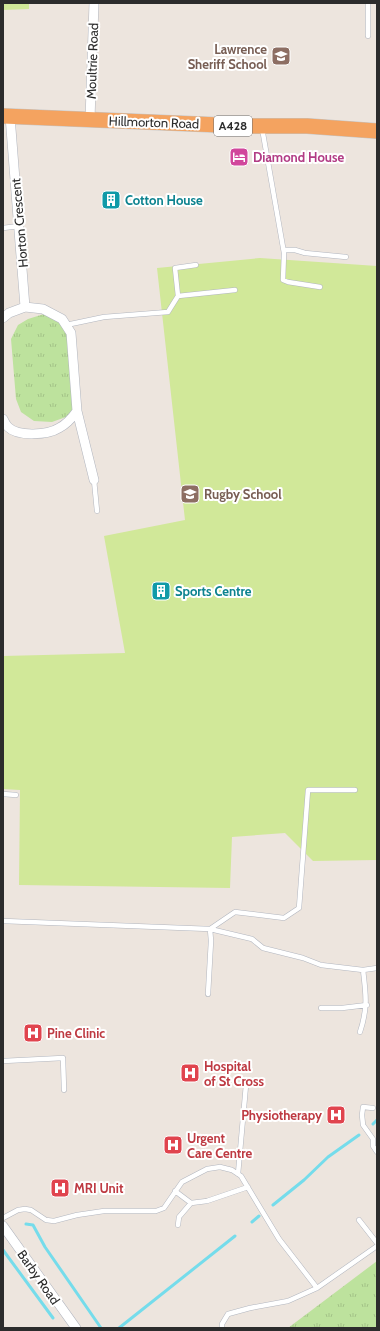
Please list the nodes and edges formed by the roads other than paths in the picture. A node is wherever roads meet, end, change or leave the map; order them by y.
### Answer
1 (94, 3) edge
2 (368, 3) edge
3 (368, 36) dead end
4 (7, 116) edge
5 (90, 119) junction
6 (262, 126) junction
7 (377, 131) edge
8 (19, 226) junction
9 (3, 228) edge
10 (284, 250) junction
11 (346, 257) dead end
12 (196, 265) dead end
13 (320, 287) dead end
14 (235, 290) dead end
15 (178, 296) junction
16 (25, 307) junction
17 (3, 318) edge
18 (66, 325) junction
19 (77, 411) junction
20 (3, 419) edge
21 (94, 480) joint
22 (97, 511) dead end
23 (355, 790) dead end
24 (3, 794) edge
25 (16, 795) dead end
26 (3, 921) edge
27 (210, 929) junction
28 (377, 968) edge
29 (363, 970) junction
30 (208, 994) dead end
31 (366, 1005) junction
32 (321, 1008) dead end
33 (360, 1032) dead end
34 (3, 1061) edge
35 (246, 1085) dead end
36 (64, 1090) dead end
37 (373, 1108) dead end
38 (375, 1145) edge
39 (377, 1152) edge
40 (238, 1174) junction
41 (248, 1187) junction
42 (175, 1191) junction
43 (191, 1203) junction
44 (3, 1218) edge
45 (359, 1220) dead end
46 (178, 1225) dead end
47 (3, 1226) edge
48 (377, 1244) edge
49 (318, 1288) junction
50 (76, 1328) edge
51 (222, 1328) edge

1 - 5 street, Moultrie Road
2 - 3 lane
4 - 5 highway, Hillmorton Road / A428
4 - 8 street, Horton Crescent
5 - 6 highway, Hillmorton Road / A428
6 - 7 highway, Hillmorton Road / A428
6 - 10 lane
8 - 9 lane
8 - 16 street, Horton Crescent
10 - 11 lane
10 - 13 lane
12 - 15 lane
14 - 15 lane
15 - 18 lane
16 - 17 street
16 - 18 street
18 - 19 street
19 - 20 street
19 - 21 street
21 - 22 lane
23 - 27 lane
24 - 25 lane
26 - 27 lane
27 - 29 lane
27 - 30 lane
28 - 29 lane
29 - 31 lane
31 - 32 lane
31 - 33 lane
34 - 36 lane
35 - 40 lane
37 - 38 lane
38 - 39 lane
40 - 41 lane
40 - 42 lane
41 - 43 lane
41 - 49 lane
42 - 43 lane
42 - 44 lane
43 - 46 lane
45 - 48 lane
47 - 50 street, Barby Road
48 - 49 lane
49 - 51 lane

